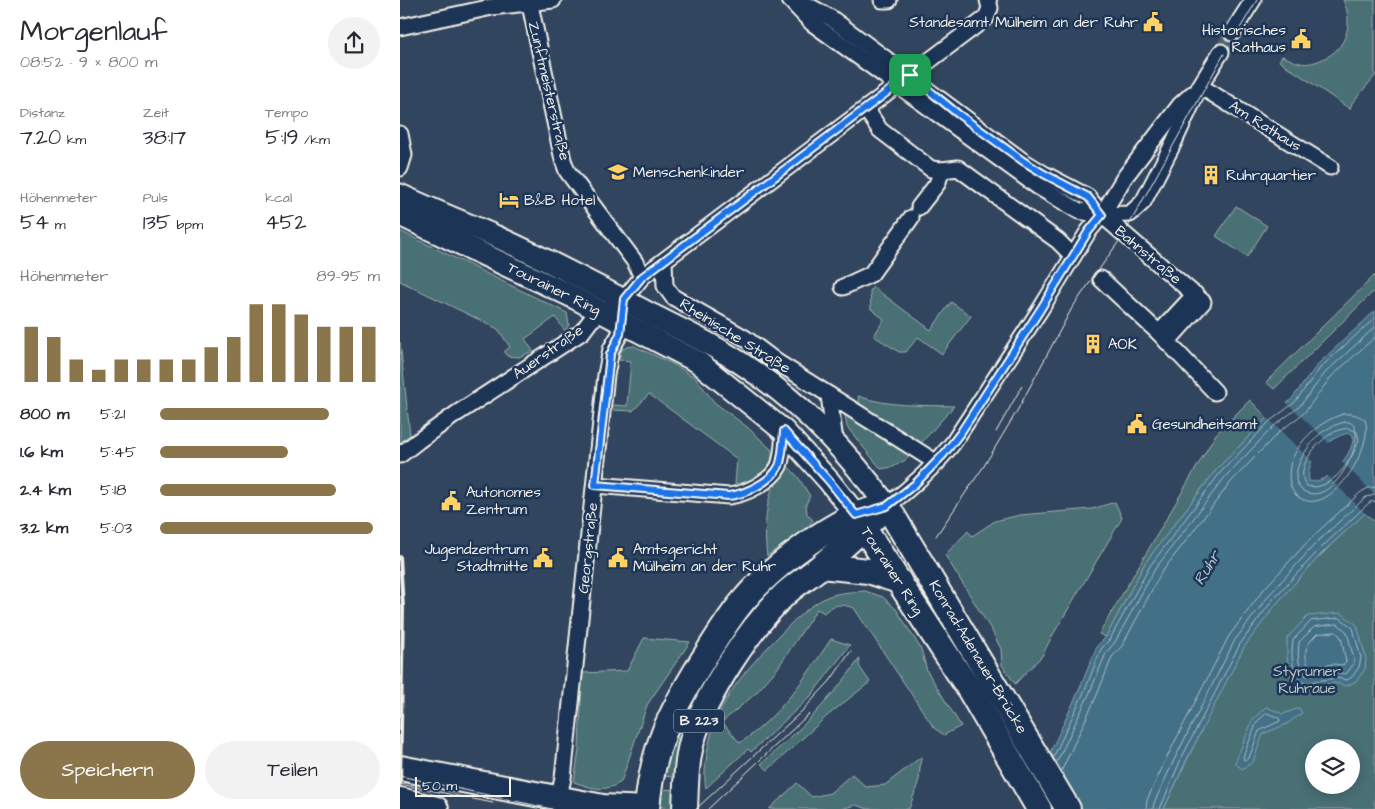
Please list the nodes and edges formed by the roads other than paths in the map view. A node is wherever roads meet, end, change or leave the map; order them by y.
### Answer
1 (553, 0) edge
2 (790, 0) edge
3 (798, 0) edge
4 (882, 0) edge
5 (890, 0) edge
6 (988, 0) edge
7 (1252, 0) edge
8 (529, 1) edge
9 (400, 27) edge
10 (1232, 33) tunnel mouth
11 (1221, 52) tunnel mouth
12 (910, 75) junction
13 (896, 84) junction
14 (1200, 86) junction
15 (866, 109) junction
16 (400, 134) edge
17 (1330, 167) dead end
18 (400, 168) edge
19 (942, 170) junction
20 (1043, 175) junction
21 (400, 195) edge
22 (400, 215) edge
23 (1102, 215) junction
24 (1073, 256) junction
25 (664, 262) junction
26 (642, 277) junction
27 (1101, 279) dead end
28 (843, 287) dead end
29 (624, 299) junction
30 (613, 318) junction
31 (1163, 338) junction
32 (1215, 392) dead end
33 (829, 395) junction
34 (784, 431) junction
35 (835, 442) junction
36 (400, 455) edge
37 (937, 462) junction
38 (595, 485) junction
39 (887, 506) junction
40 (860, 522) junction
41 (821, 566) junction
42 (899, 581) junction
43 (979, 683) junction
44 (400, 768) edge
45 (400, 800) edge
46 (557, 804) edge
47 (436, 809) edge
48 (647, 809) edge
49 (685, 809) edge
50 (1039, 809) edge
51 (1068, 809) edge

1 - 8 street
2 - 13 street, Bahnstraße
3 - 12 street, Bahnstraße
4 - 5 street
6 - 12 street, Auerstraße
7 - 10 street
8 - 9 street
8 - 26 street, Zunftmeisterstraße
11 - 14 street
12 - 13 street, Auerstraße
12 - 20 street, Bahnstraße
13 - 15 street, Auerstraße
13 - 20 street, Bahnstraße
14 - 17 street, Am Rathaus
14 - 23 street
14 - 23 street
15 - 19 street
15 - 25 street, Auerstraße
16 - 18 street
19 - 24 street
19 - 28 street
20 - 23 street, Bahnstraße
21 - 29 main road, Tourainer Ring
22 - 30 main road, Tourainer Ring
23 - 24 street
23 - 31 street, Bahnstraße
24 - 37 street
25 - 26 street, Auerstraße
25 - 33 street, Rheinische Straße
26 - 29 street, Auerstraße
27 - 31 street
29 - 30 street, Auerstraße
29 - 35 main road, Tourainer Ring
30 - 34 main road, Tourainer Ring
30 - 36 street, Auerstraße
30 - 38 street, Georgstraße
31 - 32 street
33 - 35 street
33 - 37 street, Rheinische Straße
34 - 38 street
34 - 40 main road, Tourainer Ring
35 - 39 main road, Tourainer Ring
37 - 39 street
38 - 46 street, Georgstraße
39 - 40 main road, B 223
39 - 43 main road, Konrad-Adenauer-Brücke
40 - 41 main road
40 - 42 main road, Tourainer Ring
40 - 48 main road, B 223
41 - 42 main road
41 - 49 main road, B 223
42 - 43 main road, Tourainer Ring
43 - 50 main road, Konrad-Adenauer-Brücke
43 - 51 main road, Konrad-Adenauer-Brücke
44 - 46 main road
45 - 47 main road
46 - 48 main road

